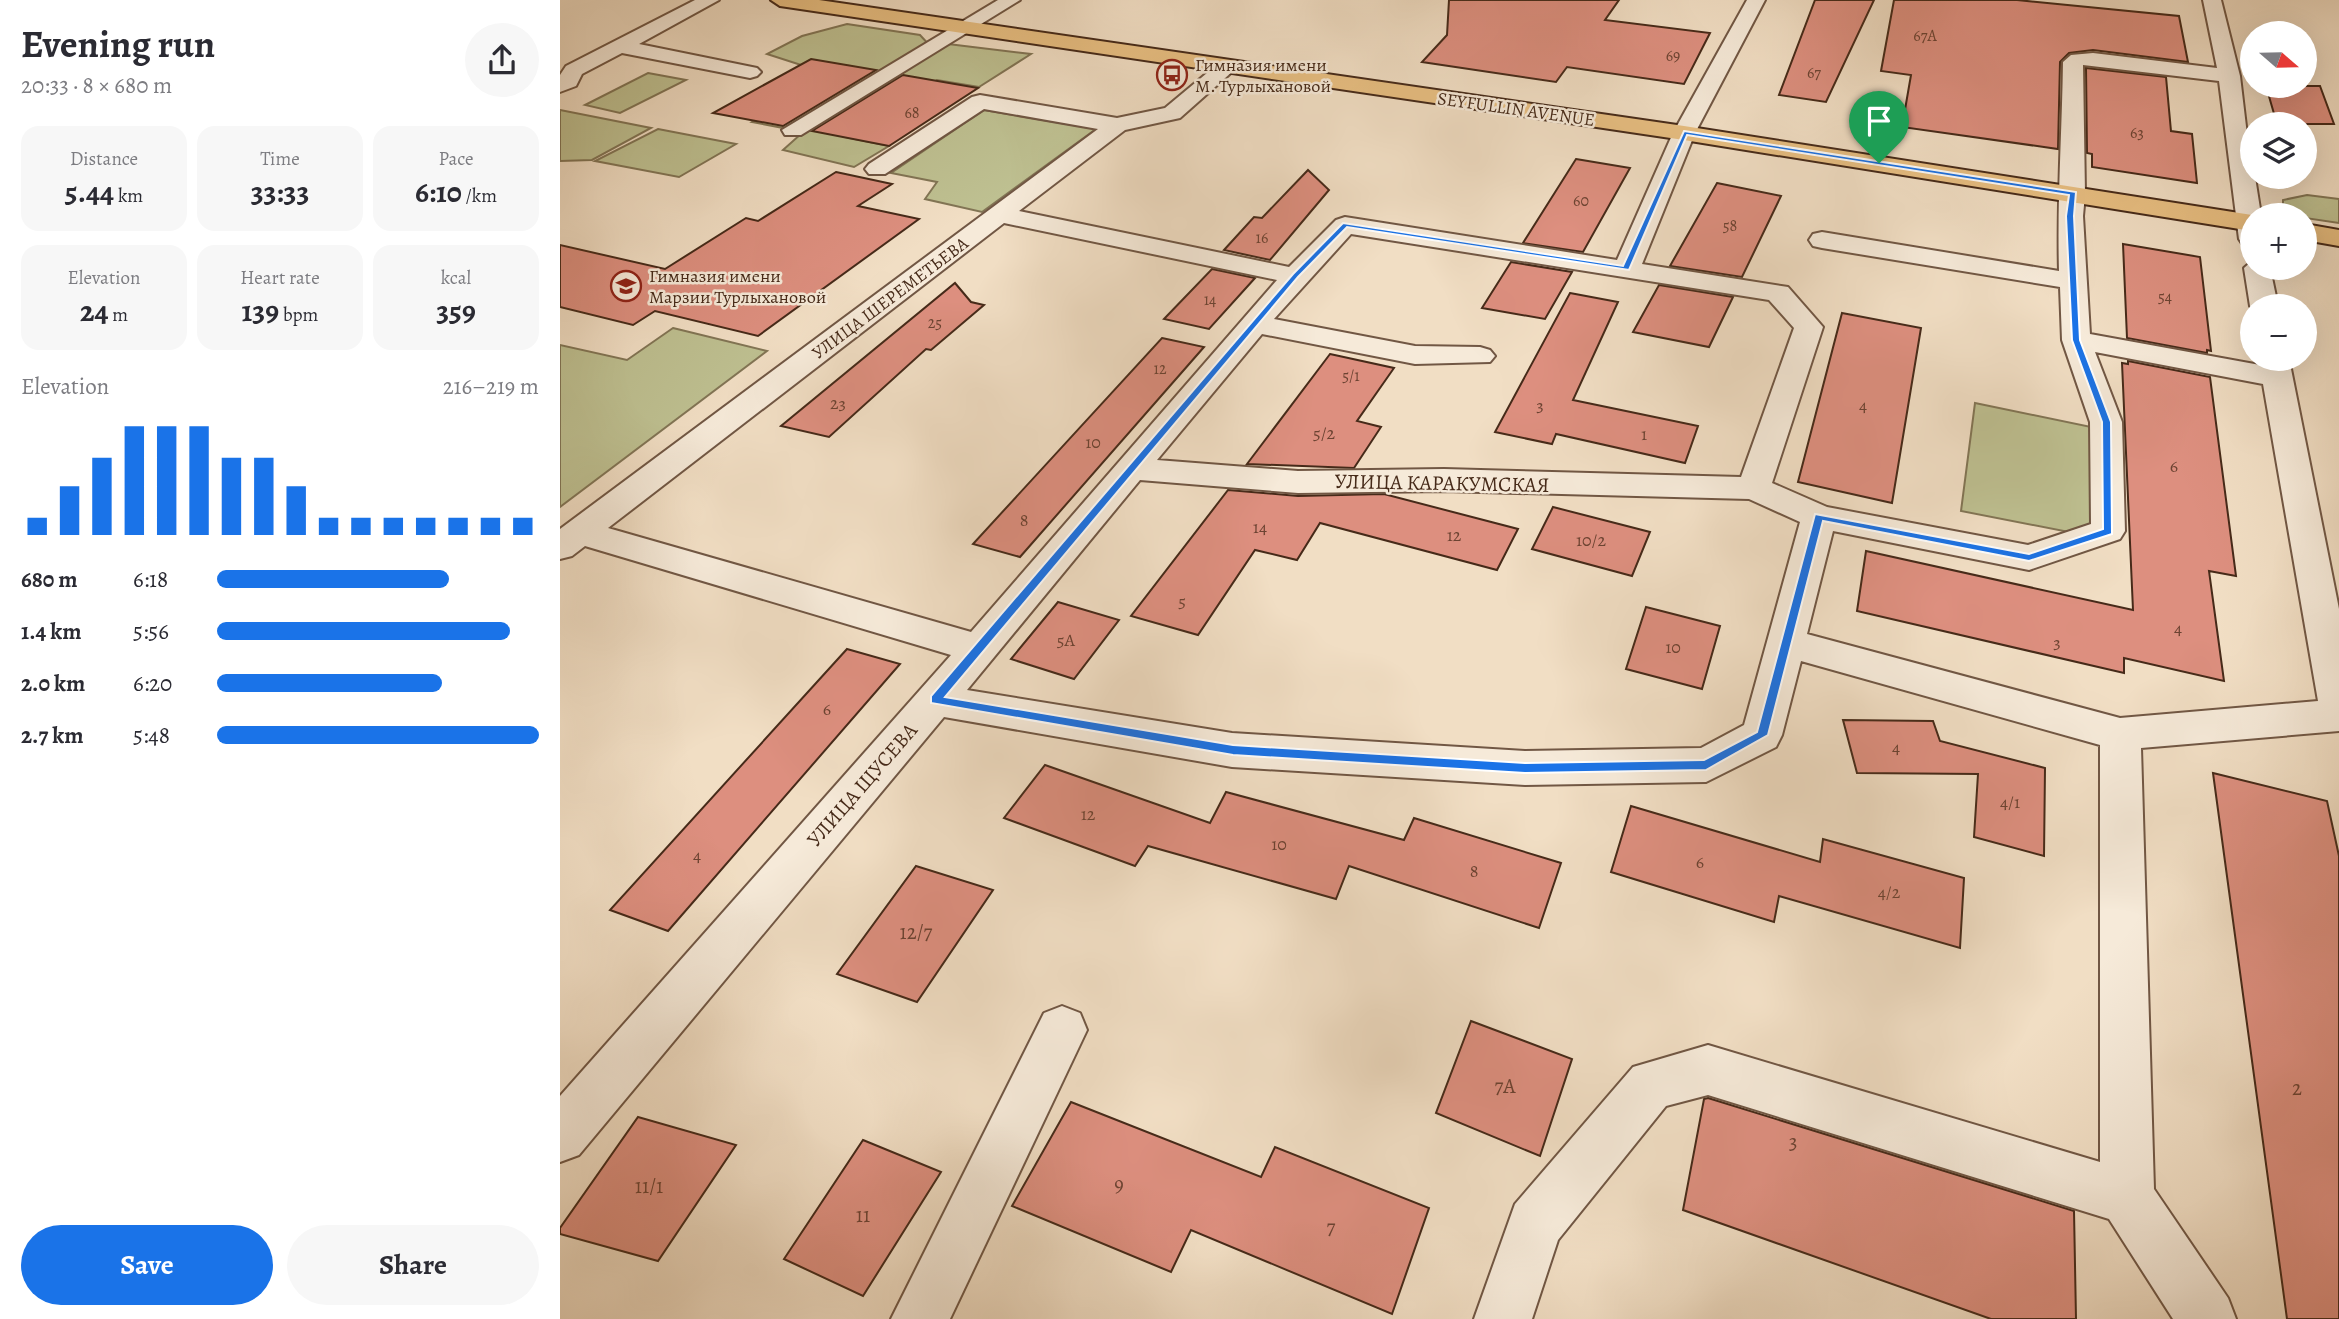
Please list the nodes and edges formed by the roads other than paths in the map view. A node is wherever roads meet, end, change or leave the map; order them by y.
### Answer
1 (710, 0) edge
2 (780, 0) edge
3 (1011, 0) edge
4 (1756, 0) edge
5 (2212, 0) edge
6 (966, 27) junction
7 (616, 46) junction
8 (1226, 67) junction
9 (750, 72) dead end
10 (564, 75) edge
11 (2229, 76) junction
12 (1117, 125) junction
13 (793, 130) dead end
14 (1684, 133) junction
15 (877, 169) dead end
16 (2073, 194) junction
17 (2247, 203) edge
18 (1000, 215) junction
19 (2240, 226) edge
20 (2317, 234) edge
21 (2339, 238) edge
22 (1822, 240) dead end
23 (1626, 269) junction
24 (1295, 276) junction
25 (2073, 281) junction
26 (1255, 324) junction
27 (2076, 340) junction
28 (1480, 356) dead end
29 (2240, 363) edge
30 (2277, 371) edge
31 (1131, 470) junction
32 (1754, 488) junction
33 (1819, 517) junction
34 (570, 540) edge
35 (1786, 643) junction
36 (979, 649) junction
37 (2335, 670) edge
38 (935, 700) junction
39 (2339, 708) edge
40 (2339, 715) edge
41 (2120, 734) junction
42 (1062, 1030) dead end
43 (560, 1136) edge
44 (2127, 1197) junction
45 (920, 1319) edge
46 (1503, 1319) edge
47 (2207, 1319) edge

1 - 7 street
2 - 6 main road, SEYFULLIN AVENUE
3 - 6 street
4 - 14 street
5 - 11 street
6 - 8 main road, SEYFULLIN AVENUE
6 - 13 street
7 - 9 street
7 - 10 street
8 - 12 street, УЛИЦА ШЕРЕМЕТЬЕВА
8 - 14 main road, SEYFULLIN AVENUE
11 - 16 street
11 - 17 street
12 - 15 street
12 - 18 street, УЛИЦА ШЕРЕМЕТЬЕВА
14 - 16 main road, SEYFULLIN AVENUE
14 - 23 street
16 - 19 main road, SEYFULLIN AVENUE
16 - 25 street
18 - 24 street
18 - 34 street, УЛИЦА ШЕРЕМЕТЬЕВА
20 - 21 main road
22 - 25 street
23 - 24 street, УЛИЦА ЩУСЕВА
23 - 32 street, УЛИЦА ЩУСЕВА
24 - 26 street, УЛИЦА ЩУСЕВА
25 - 27 street
26 - 28 street
26 - 31 street, УЛИЦА ЩУСЕВА
27 - 29 street
27 - 33 street
30 - 37 street
31 - 32 street, УЛИЦА КАРАКУМСКАЯ
31 - 36 street, УЛИЦА ЩУСЕВА
32 - 33 street
33 - 35 street
34 - 36 street
35 - 38 street
35 - 41 street
36 - 38 street, УЛИЦА ЩУСЕВА
37 - 39 street
38 - 43 street, УЛИЦА ЩУСЕВА
40 - 41 street
41 - 44 street
42 - 45 street
44 - 46 street
44 - 47 street

